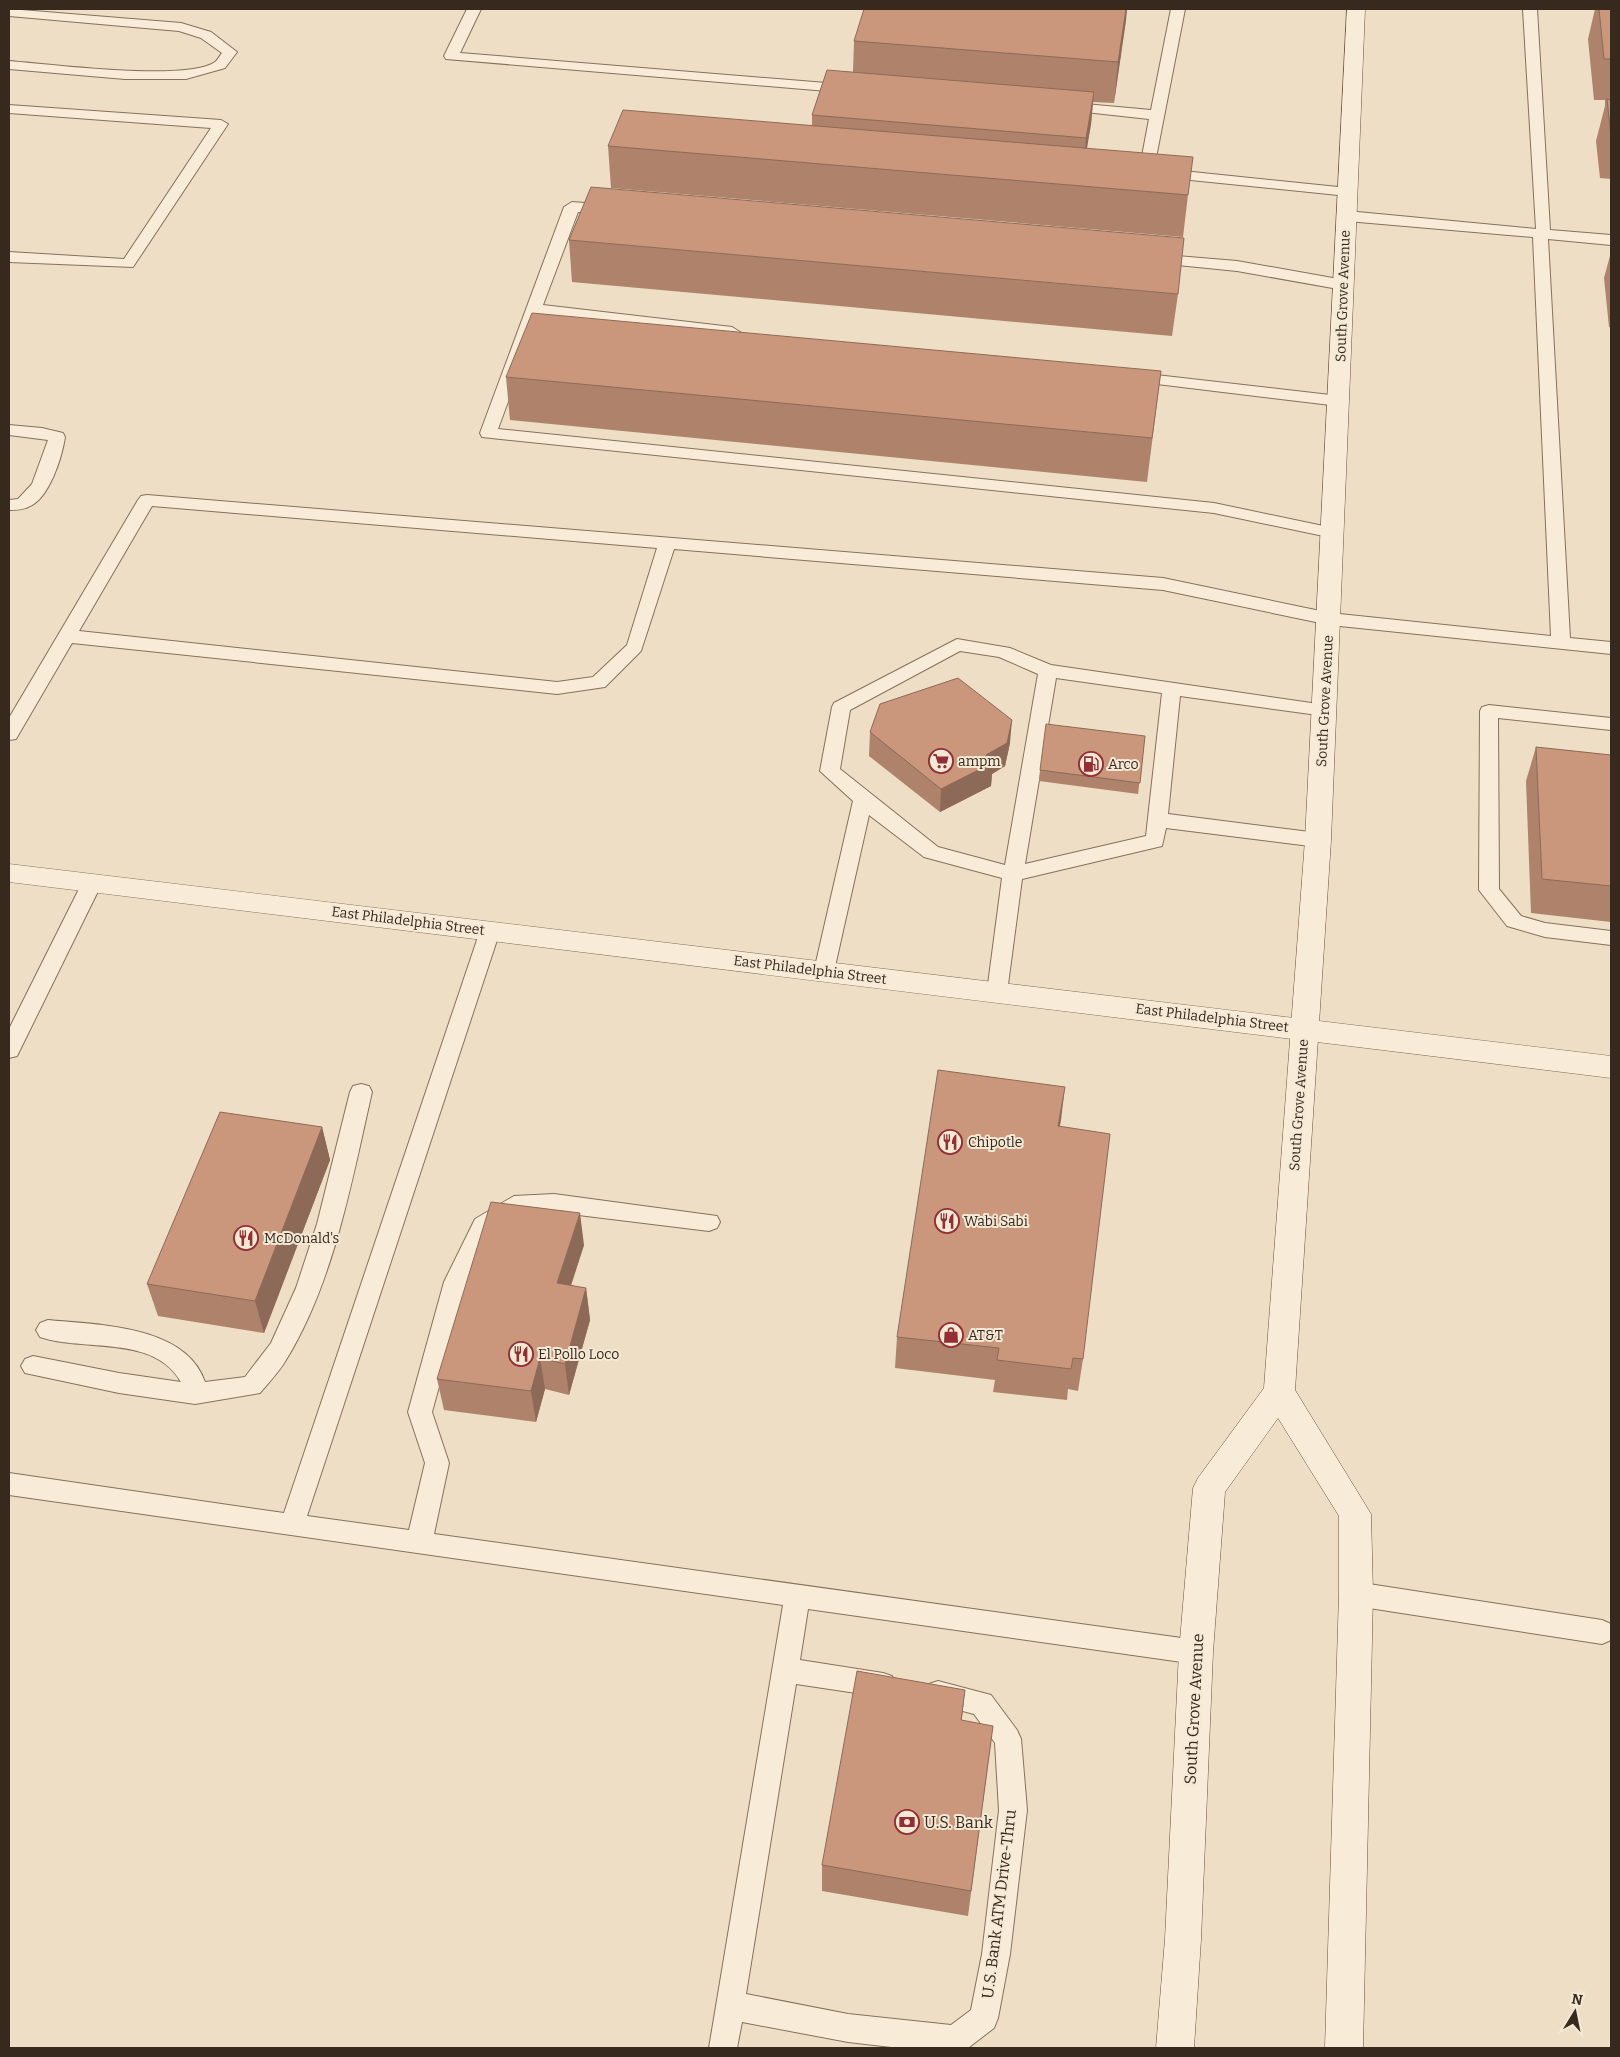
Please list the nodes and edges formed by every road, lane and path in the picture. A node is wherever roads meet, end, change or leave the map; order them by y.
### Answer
1 (474, 9) edge
2 (1178, 9) edge
3 (1356, 9) edge
4 (1530, 9) edge
5 (9, 12) edge
6 (9, 65) edge
7 (866, 90) edge
8 (1054, 105) edge
9 (9, 109) edge
10 (1158, 115) junction
11 (1348, 192) junction
12 (621, 211) edge
13 (1347, 216) junction
14 (1540, 233) junction
15 (1611, 240) edge
16 (9, 257) edge
17 (1138, 257) edge
18 (1344, 285) junction
19 (534, 309) junction
20 (750, 334) edge
21 (1113, 375) edge
22 (1339, 401) junction
23 (9, 430) edge
24 (9, 505) edge
25 (1333, 533) junction
26 (667, 543) junction
27 (1330, 619) junction
28 (66, 636) junction
29 (1561, 643) junction
30 (1611, 648) edge
31 (1048, 671) junction
32 (1172, 688) junction
33 (1325, 710) junction
34 (1611, 724) edge
35 (9, 734) edge
36 (863, 799) junction
37 (1158, 820) junction
38 (1318, 840) junction
39 (9, 873) edge
40 (1013, 874) junction
41 (92, 883) junction
42 (490, 931) junction
43 (1611, 938) edge
44 (824, 972) junction
45 (997, 992) junction
46 (1304, 1029) junction
47 (9, 1050) edge
48 (1611, 1067) edge
49 (361, 1092) dead end
50 (709, 1222) dead end
51 (48, 1330) dead end
52 (33, 1366) dead end
53 (1279, 1392) junction
54 (195, 1394) junction
55 (9, 1484) edge
56 (292, 1525) junction
57 (419, 1543) junction
58 (1356, 1594) junction
59 (797, 1596) junction
60 (1602, 1632) dead end
61 (1196, 1652) junction
62 (785, 1670) junction
63 (730, 2005) junction
64 (723, 2048) edge
65 (1175, 2048) edge
66 (1344, 2048) edge

1 - 7 lane
2 - 10 lane
3 - 11 main road, South Grove Avenue
4 - 14 lane
5 - 6 lane
8 - 10 lane
9 - 16 lane
10 - 11 lane
11 - 13 main road, South Grove Avenue
12 - 19 lane
13 - 14 lane
13 - 18 main road, South Grove Avenue
14 - 15 lane
14 - 29 lane
17 - 18 lane
18 - 22 main road, South Grove Avenue
19 - 20 lane
19 - 25 lane
21 - 22 lane
22 - 25 main road, South Grove Avenue
23 - 24 lane
25 - 27 main road, South Grove Avenue
26 - 27 lane
26 - 28 lane
26 - 28 lane
27 - 29 lane
27 - 33 main road, South Grove Avenue
28 - 35 lane
29 - 30 lane
31 - 32 lane
31 - 36 lane
31 - 40 lane
32 - 33 lane
32 - 37 lane
33 - 38 main road, South Grove Avenue
34 - 43 lane
36 - 40 lane
36 - 44 lane
37 - 38 lane
37 - 40 lane
38 - 46 main road, South Grove Avenue
39 - 41 main road, East Philadelphia Street
40 - 45 lane
41 - 42 main road, East Philadelphia Street
41 - 47 lane
42 - 44 main road, East Philadelphia Street
42 - 56 lane
44 - 45 main road, East Philadelphia Street
45 - 46 main road, East Philadelphia Street
46 - 48 main road, East Philadelphia Street
46 - 53 main road, South Grove Avenue
49 - 54 lane
50 - 57 lane
51 - 54 lane
52 - 54 lane
53 - 58 main road
53 - 61 main road, South Grove Avenue
55 - 56 lane
56 - 57 lane
57 - 59 lane
58 - 60 lane
58 - 66 main road
59 - 61 lane
59 - 62 lane
61 - 65 main road, South Grove Avenue
62 - 63 lane
62 - 63 lane, U.S. Bank ATM Drive-Thru
63 - 64 lane

